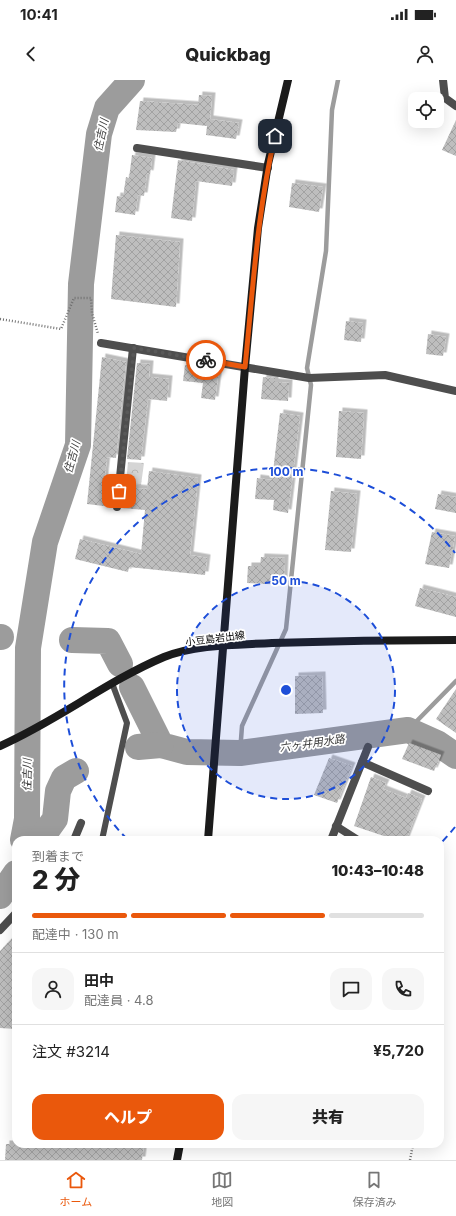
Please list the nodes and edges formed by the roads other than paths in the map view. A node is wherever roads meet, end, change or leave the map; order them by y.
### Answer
1 (288, 80) edge
2 (443, 80) edge
3 (456, 106) edge
4 (137, 148) dead end
5 (268, 168) junction
6 (101, 343) road end
7 (134, 348) junction
8 (245, 367) junction
9 (456, 391) edge
10 (117, 507) dead end
11 (456, 640) edge
12 (223, 645) junction
13 (112, 683) junction
14 (0, 746) edge
15 (368, 747) dead end
16 (362, 762) junction
17 (428, 791) dead end
18 (81, 823) dead end
19 (336, 826) junction
20 (76, 836) edge
21 (103, 836) edge
22 (208, 836) edge
23 (332, 836) edge
24 (352, 836) edge
25 (12, 917) edge
26 (0, 930) edge
27 (179, 1148) edge
28 (177, 1160) edge

1 - 5 street
2 - 3 street
4 - 5 street
5 - 8 street
6 - 7 street
7 - 8 street
7 - 10 street
8 - 9 street
8 - 12 street
11 - 12 street, 小豆島岩出線
12 - 13 street, 小豆島岩出線
12 - 22 street
13 - 14 street, 小豆島岩出線
13 - 21 lane
15 - 16 street
16 - 17 street
16 - 19 street
18 - 20 street
19 - 23 street
19 - 24 street
25 - 26 street
27 - 28 street

